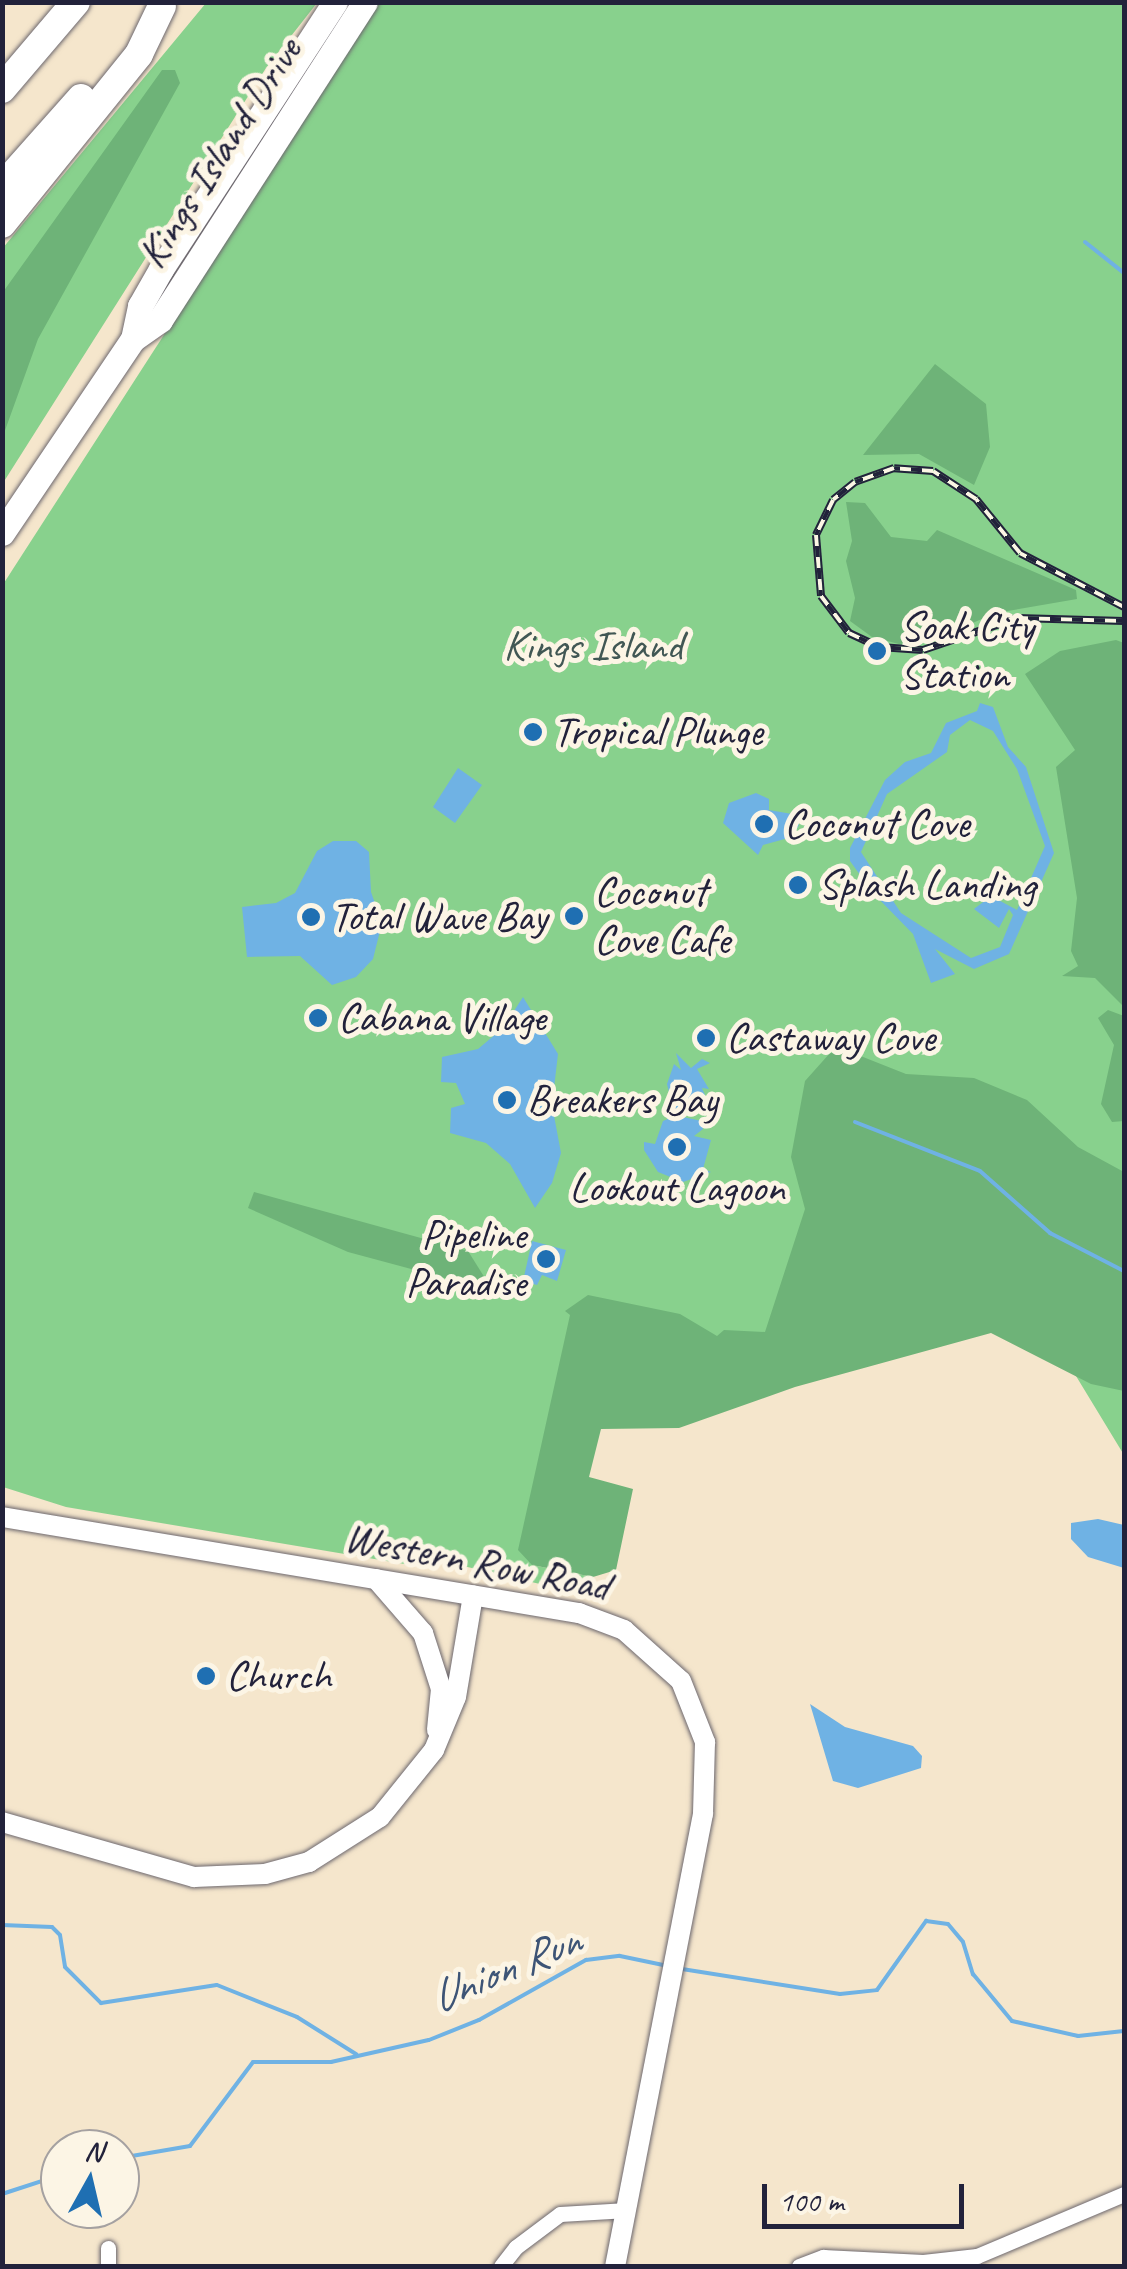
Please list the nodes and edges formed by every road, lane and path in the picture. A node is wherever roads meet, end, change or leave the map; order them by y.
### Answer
1 (76, 2) edge
2 (335, 2) edge
3 (365, 2) edge
4 (164, 4) edge
5 (2, 90) edge
6 (2, 187) edge
7 (2, 224) edge
8 (133, 339) junction
9 (2, 533) edge
10 (2, 1517) edge
11 (376, 1579) junction
12 (473, 1595) junction
13 (440, 1738) junction
14 (2, 1822) edge
15 (1124, 2194) edge
16 (627, 2210) junction
17 (108, 2248) dead end
18 (978, 2261) edge
19 (108, 2266) edge
20 (501, 2266) edge
21 (615, 2266) edge
22 (799, 2266) edge

1 - 5 highway
2 - 8 main road, Kings Island Drive
3 - 8 main road, Kings Island Drive
4 - 6 highway
4 - 7 highway
8 - 9 main road, Kings Island Drive
10 - 11 street, Western Row Road
11 - 12 street, Western Row Road
11 - 13 street
12 - 13 street
12 - 16 street, Western Row Road
13 - 14 street
15 - 18 street
16 - 20 street
16 - 21 street, Western Row Road
17 - 19 street
18 - 22 street

